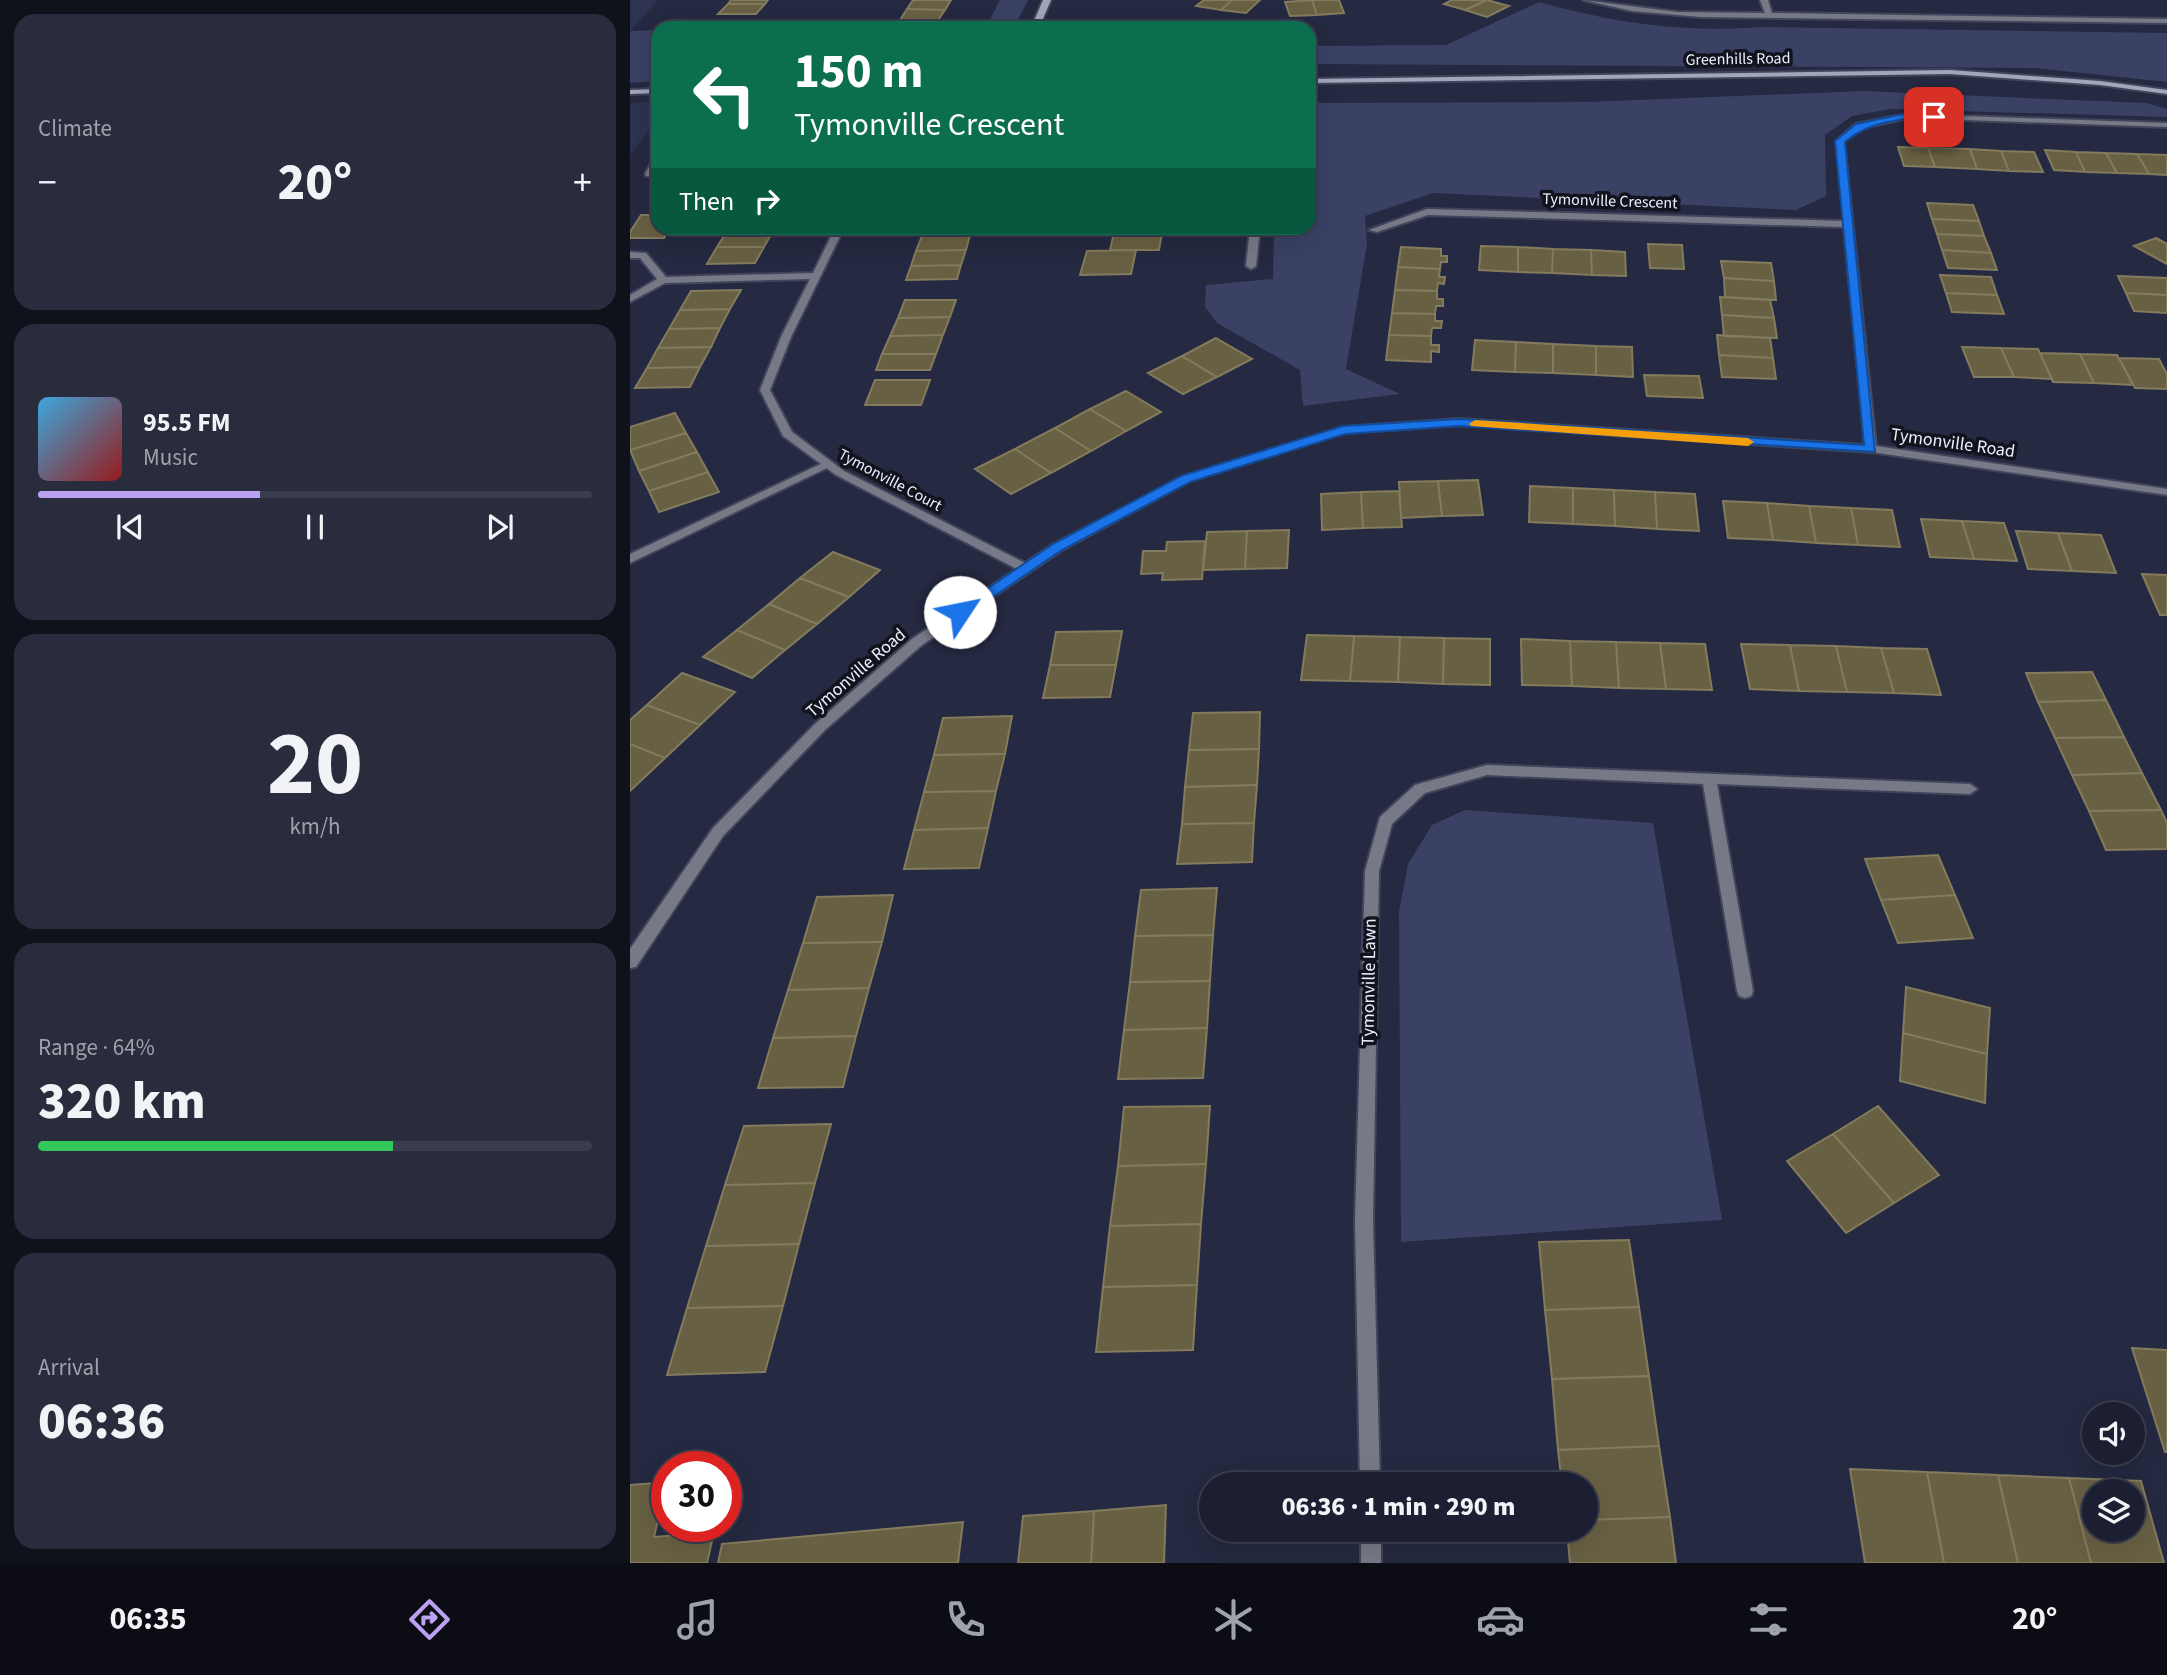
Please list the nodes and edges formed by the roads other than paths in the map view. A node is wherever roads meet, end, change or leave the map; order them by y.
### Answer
1 (1047, 0) edge
2 (1587, 0) edge
3 (1764, 0) edge
4 (1769, 15) junction
5 (2167, 20) edge
6 (1038, 21) edge
7 (1316, 81) edge
8 (651, 91) edge
9 (630, 92) edge
10 (2167, 92) edge
11 (2167, 125) edge
12 (1848, 224) junction
13 (1374, 230) dead end
14 (836, 235) edge
15 (1254, 235) edge
16 (630, 255) edge
17 (1251, 266) dead end
18 (816, 276) junction
19 (663, 280) junction
20 (630, 299) edge
21 (1871, 449) junction
22 (827, 464) junction
23 (2167, 492) edge
24 (630, 559) edge
25 (1025, 568) junction
26 (1709, 779) junction
27 (1970, 789) dead end
28 (630, 962) edge
29 (1745, 991) dead end
30 (1370, 1472) edge
31 (1371, 1542) edge
32 (1371, 1563) edge

1 - 6 main road
2 - 4 street
3 - 4 street
4 - 5 street
7 - 10 main road, Greenhills Road
8 - 9 main road
11 - 12 street
12 - 13 street, Tymonville Crescent
12 - 21 street
14 - 18 street, Tymonville Court
15 - 17 street
16 - 19 street
18 - 19 street
18 - 22 street, Tymonville Court
19 - 20 street
21 - 23 street, Tymonville Road
21 - 25 street, Tymonville Road
22 - 24 street
22 - 25 street, Tymonville Court
25 - 28 street, Tymonville Road
26 - 27 street, Tymonville Lawn
26 - 29 street
26 - 30 street, Tymonville Lawn
31 - 32 street

